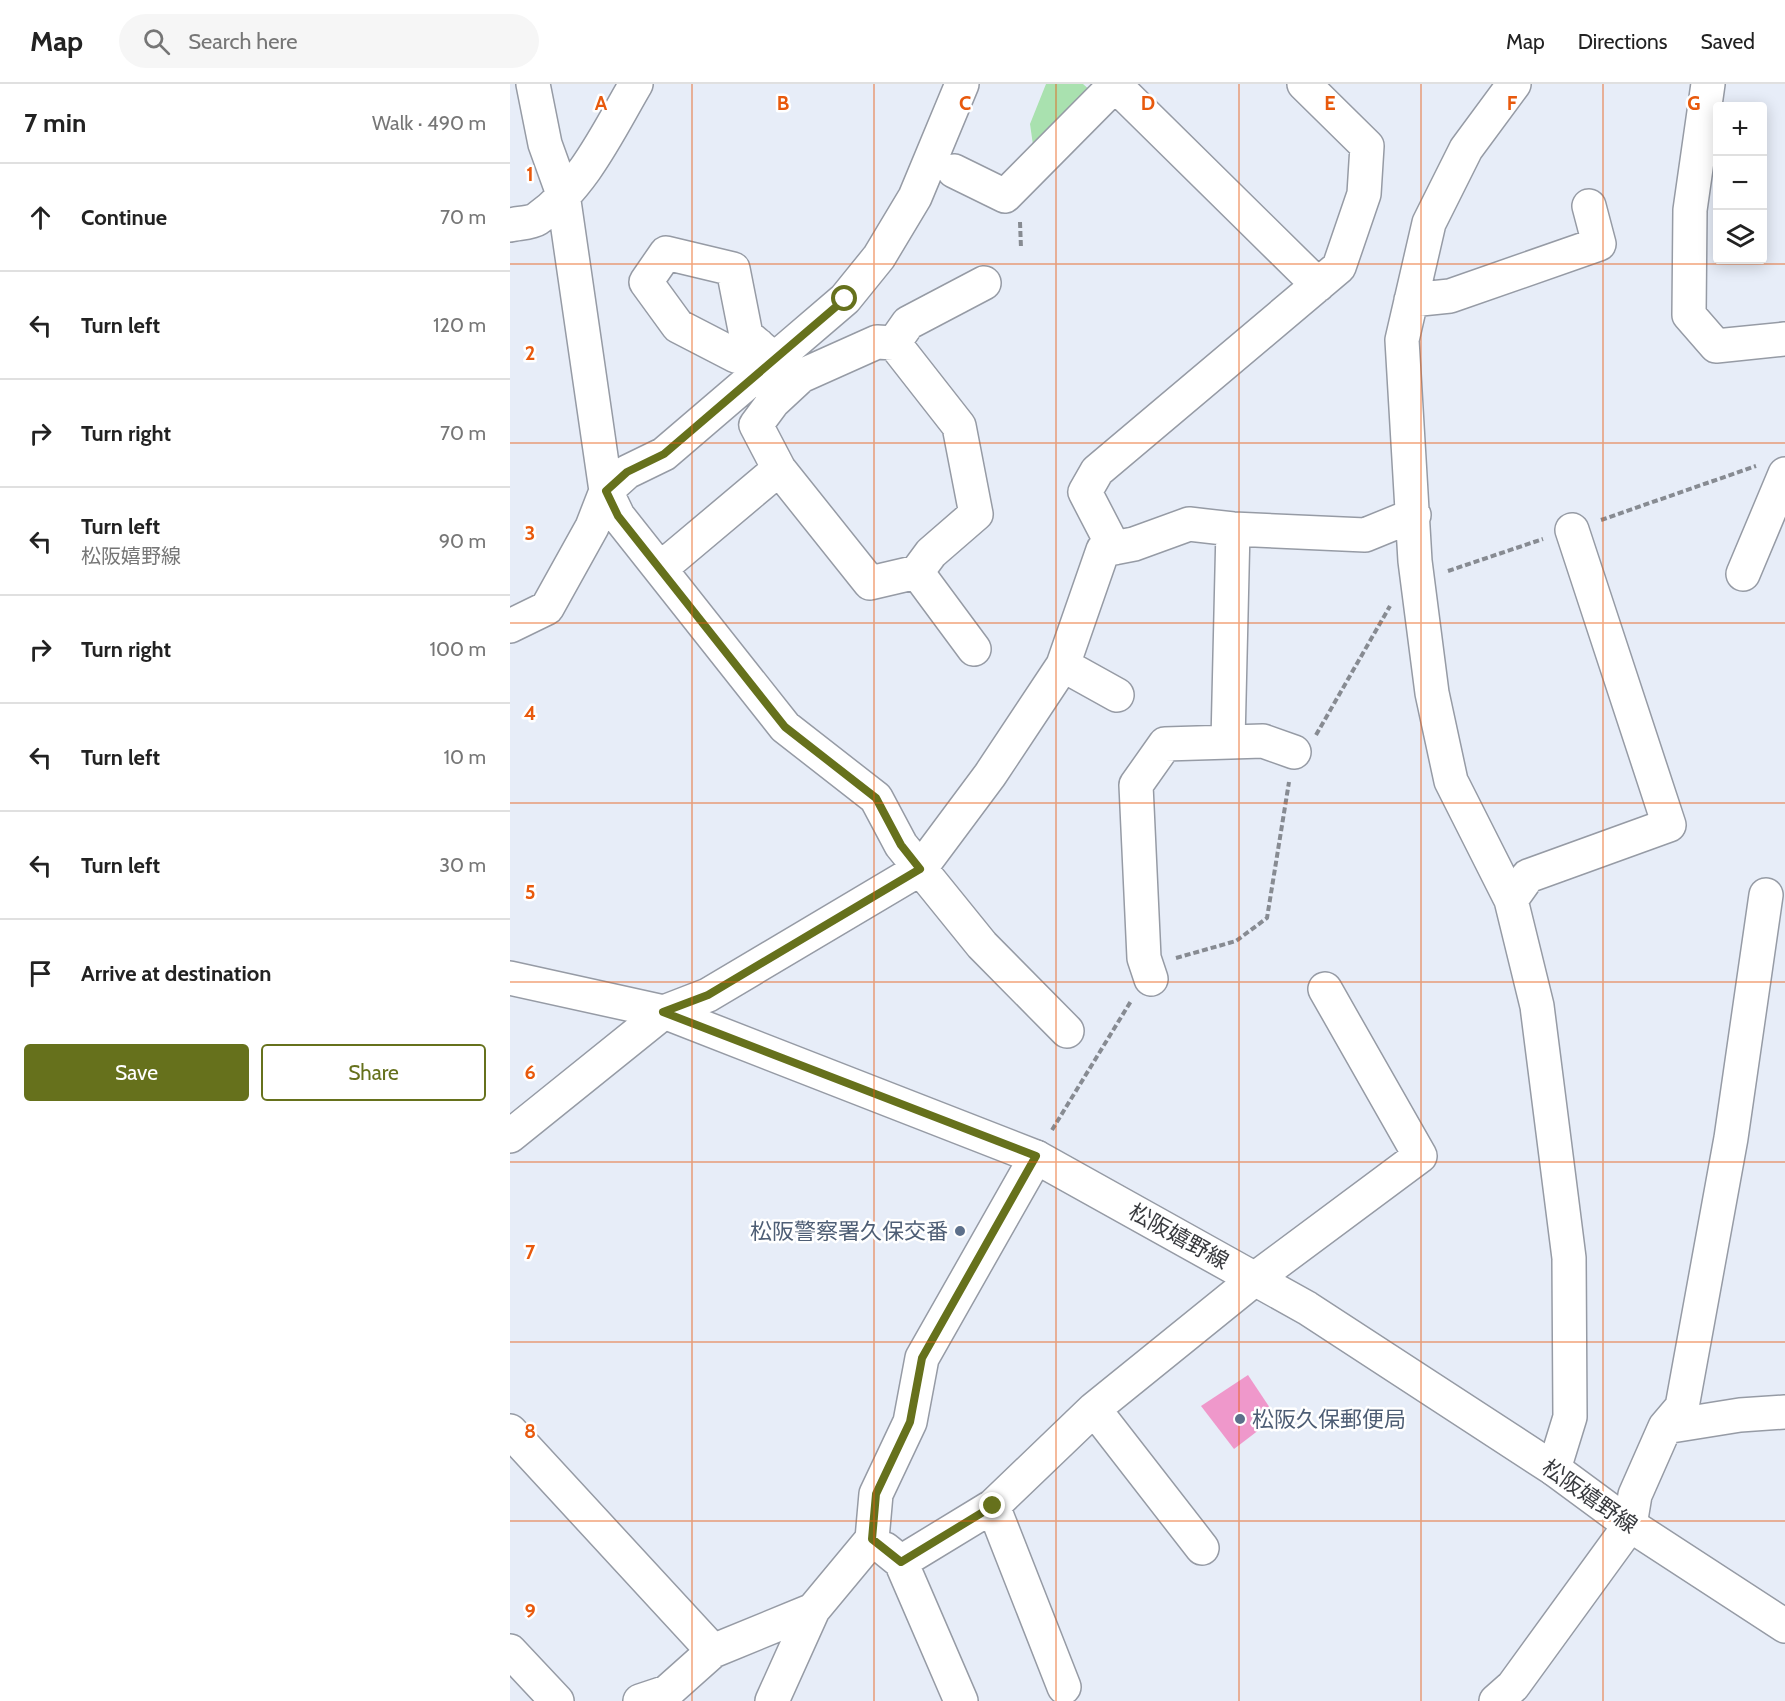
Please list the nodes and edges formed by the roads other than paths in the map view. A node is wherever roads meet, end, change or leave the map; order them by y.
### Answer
1 (533, 84) edge
2 (636, 84) edge
3 (962, 84) edge
4 (1115, 84) edge
5 (1304, 84) edge
6 (1514, 84) edge
7 (1708, 84) edge
8 (954, 171) dead end
9 (563, 194) junction
10 (1589, 206) dead end
11 (510, 225) edge
12 (984, 283) dead end
13 (1318, 285) junction
14 (1411, 300) junction
15 (1785, 339) edge
16 (894, 343) junction
17 (779, 469) junction
18 (1785, 474) edge
19 (606, 491) junction
20 (1414, 515) junction
21 (1233, 529) junction
22 (1572, 530) dead end
23 (1114, 548) junction
24 (660, 569) junction
25 (917, 572) junction
26 (1743, 574) dead end
27 (510, 626) edge
28 (974, 649) dead end
29 (1063, 666) junction
30 (1117, 695) dead end
31 (1228, 741) junction
32 (1294, 752) road end
33 (920, 869) junction
34 (1766, 895) dead end
35 (1511, 900) junction
36 (510, 978) edge
37 (1151, 979) road end
38 (1325, 989) dead end
39 (663, 1012) junction
40 (1067, 1031) dead end
41 (510, 1136) edge
42 (1036, 1156) junction
43 (1256, 1278) junction
44 (1094, 1409) junction
45 (1785, 1412) edge
46 (1665, 1427) junction
47 (510, 1431) edge
48 (1554, 1469) junction
49 (993, 1506) junction
50 (1630, 1525) junction
51 (872, 1539) junction
52 (1202, 1548) dead end
53 (901, 1562) junction
54 (813, 1610) junction
55 (1785, 1626) edge
56 (510, 1651) edge
57 (713, 1651) junction
58 (1064, 1687) dead end
59 (557, 1701) edge
60 (640, 1701) edge
61 (772, 1701) edge
62 (961, 1701) edge
63 (1496, 1701) edge

1 - 9 street
2 - 9 street
3 - 19 street
4 - 8 street
4 - 13 street
5 - 13 street
6 - 14 street
7 - 15 street
9 - 11 street
9 - 19 street
10 - 14 street
12 - 16 street
13 - 23 street
14 - 20 street
16 - 17 street
16 - 25 street
17 - 24 street
17 - 25 street
18 - 26 street
19 - 24 street
19 - 27 street
20 - 21 street
20 - 35 street
21 - 23 street
21 - 31 street
22 - 35 street
23 - 29 street
24 - 33 street
25 - 28 street
29 - 30 street
29 - 33 street
31 - 32 street
31 - 37 street
33 - 39 street
33 - 40 street
34 - 46 street
35 - 48 street
36 - 39 street, 松阪嬉野線
38 - 43 street
39 - 41 street
39 - 42 street, 松阪嬉野線
42 - 43 street, 松阪嬉野線
42 - 51 street
43 - 44 street
43 - 48 street, 松阪嬉野線
44 - 49 street
44 - 52 street
45 - 46 street
46 - 50 street
47 - 57 street
48 - 50 street, 松阪嬉野線
49 - 53 street
49 - 58 street
50 - 55 street, 松阪嬉野線
50 - 63 street
51 - 53 street
51 - 54 street
53 - 62 street
54 - 57 street
54 - 61 street
56 - 59 street
57 - 60 street

